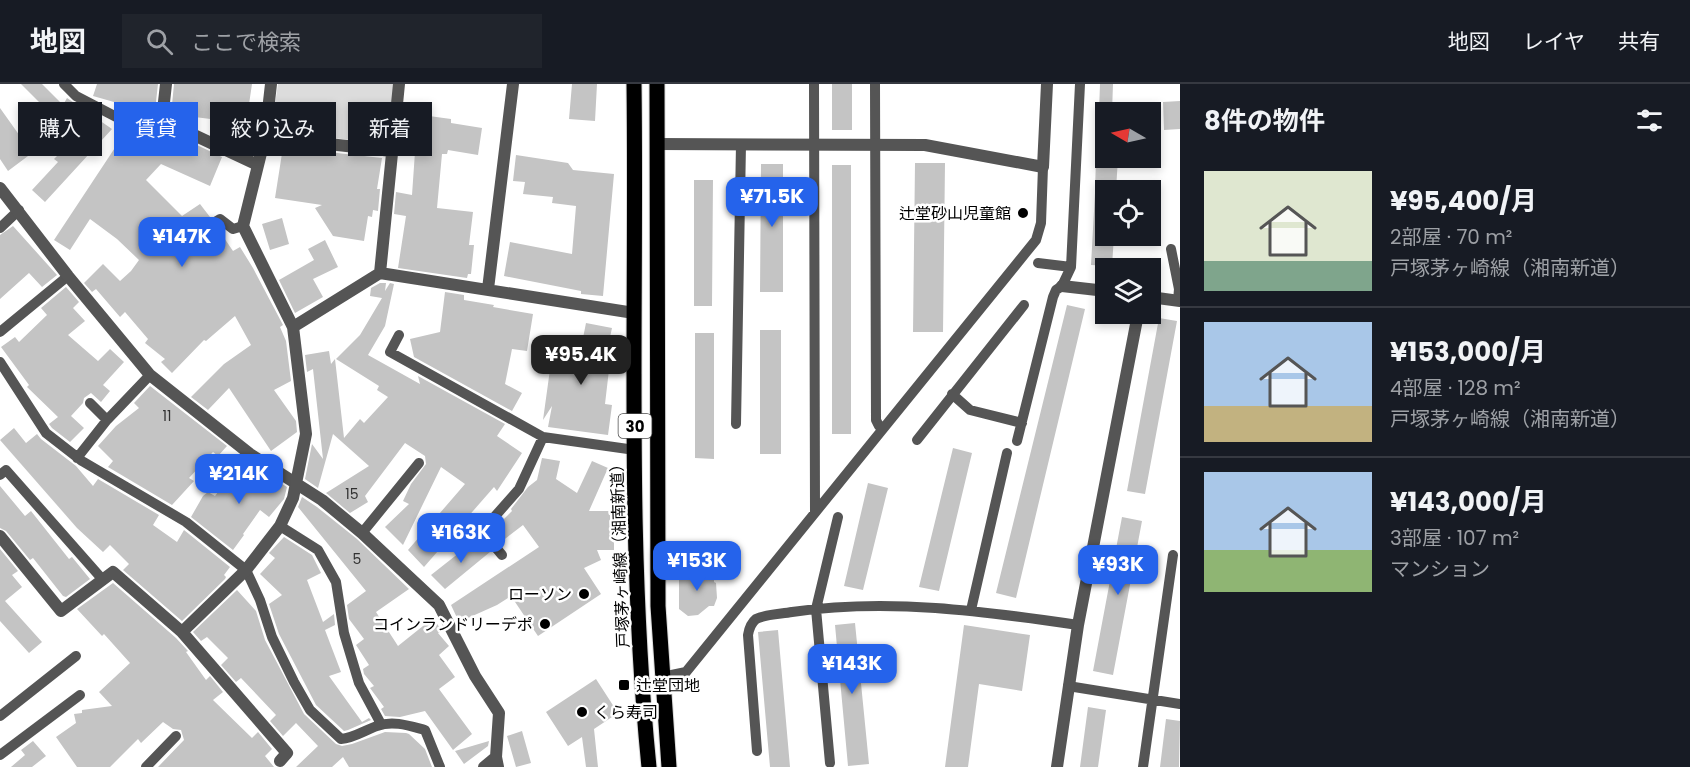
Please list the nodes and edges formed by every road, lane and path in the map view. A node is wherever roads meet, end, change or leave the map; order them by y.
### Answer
1 (64, 84) edge
2 (166, 84) edge
3 (272, 84) edge
4 (399, 84) edge
5 (513, 84) edge
6 (634, 84) edge
7 (657, 84) edge
8 (814, 84) edge
9 (874, 84) edge
10 (1047, 84) edge
11 (1080, 84) edge
12 (270, 102) edge
13 (397, 102) edge
14 (114, 116) edge
15 (657, 144) junction
16 (741, 144) junction
17 (814, 144) junction
18 (875, 145) junction
19 (260, 156) edge
20 (392, 156) edge
21 (258, 165) junction
22 (1043, 167) junction
23 (0, 188) edge
24 (19, 210) junction
25 (243, 226) junction
26 (0, 228) edge
27 (174, 247) dead end
28 (1171, 249) dead end
29 (1038, 263) dead end
30 (1071, 267) junction
31 (380, 273) junction
32 (68, 276) junction
33 (1062, 286) junction
34 (488, 289) junction
35 (1095, 290) edge
36 (1161, 299) edge
37 (1179, 301) edge
38 (1024, 305) dead end
39 (634, 313) junction
40 (1136, 324) edge
41 (293, 327) junction
42 (0, 332) edge
43 (399, 335) dead end
44 (0, 362) edge
45 (150, 375) junction
46 (952, 394) junction
47 (90, 404) dead end
48 (107, 420) junction
49 (1022, 423) junction
50 (736, 424) dead end
51 (879, 426) dead end
52 (543, 437) junction
53 (916, 440) dead end
54 (1017, 441) dead end
55 (635, 450) junction
56 (1007, 453) dead end
57 (250, 454) junction
58 (77, 458) junction
59 (419, 464) dead end
60 (0, 475) edge
61 (213, 483) dead end
62 (296, 483) junction
63 (814, 512) junction
64 (838, 517) dead end
65 (280, 526) junction
66 (362, 533) junction
67 (0, 536) edge
68 (502, 555) dead end
69 (1173, 555) dead end
70 (246, 570) junction
71 (103, 580) junction
72 (816, 609) junction
73 (971, 610) junction
74 (1078, 625) junction
75 (182, 632) junction
76 (76, 656) dead end
77 (662, 677) junction
78 (1068, 686) junction
79 (80, 695) dead end
80 (1152, 699) junction
81 (1180, 704) edge
82 (0, 716) edge
83 (381, 724) junction
84 (176, 735) dead end
85 (757, 751) dead end
86 (0, 755) edge
87 (280, 761) dead end
88 (497, 762) edge
89 (830, 763) dead end
90 (146, 767) edge
91 (440, 767) edge
92 (484, 767) edge
93 (649, 767) edge
94 (669, 767) edge
95 (1058, 767) edge
96 (1143, 767) edge

1 - 14 lane
2 - 21 street
3 - 12 street
4 - 13 street
5 - 34 street
6 - 39 main road, 戸塚茅ヶ崎線（湘南新道） / 30
7 - 15 main road, 30
8 - 17 lane
9 - 18 lane
10 - 22 street
11 - 30 lane
15 - 16 street
15 - 77 main road, 30
16 - 17 street
16 - 50 lane
17 - 18 street
17 - 63 lane
18 - 22 street
18 - 51 lane
19 - 21 street
20 - 31 street
21 - 25 street
22 - 63 lane
23 - 24 street
24 - 26 lane
24 - 32 street
25 - 27 lane
25 - 41 street
28 - 37 lane
29 - 30 lane
30 - 33 lane
31 - 34 street
31 - 41 street
32 - 42 lane
32 - 45 street
33 - 35 street
33 - 49 lane
34 - 39 street
36 - 37 street
38 - 46 lane
39 - 55 main road, 戸塚茅ヶ崎線（湘南新道） / 30
40 - 74 street
41 - 62 street
43 - 52 lane
44 - 58 lane
45 - 48 lane
45 - 57 street
46 - 49 lane
46 - 53 lane
47 - 48 lane
48 - 58 lane
49 - 54 lane
52 - 55 lane
52 - 68 lane
55 - 93 main road, 戸塚茅ヶ崎線（湘南新道） / 30
56 - 73 lane
57 - 61 lane
57 - 62 street
58 - 70 lane
59 - 66 lane
60 - 71 lane
62 - 65 street
62 - 66 street
63 - 77 lane
64 - 72 lane
65 - 70 street
65 - 83 lane
66 - 88 street
67 - 71 street
69 - 80 lane
70 - 75 street
70 - 83 lane
71 - 75 street
72 - 73 lane
72 - 85 lane
72 - 89 lane
73 - 74 lane
74 - 78 street
75 - 87 street
76 - 82 lane
77 - 94 main road, 30
78 - 80 lane
78 - 95 street
79 - 86 lane
80 - 81 lane
80 - 96 lane
83 - 91 lane
84 - 90 lane
88 - 92 street

